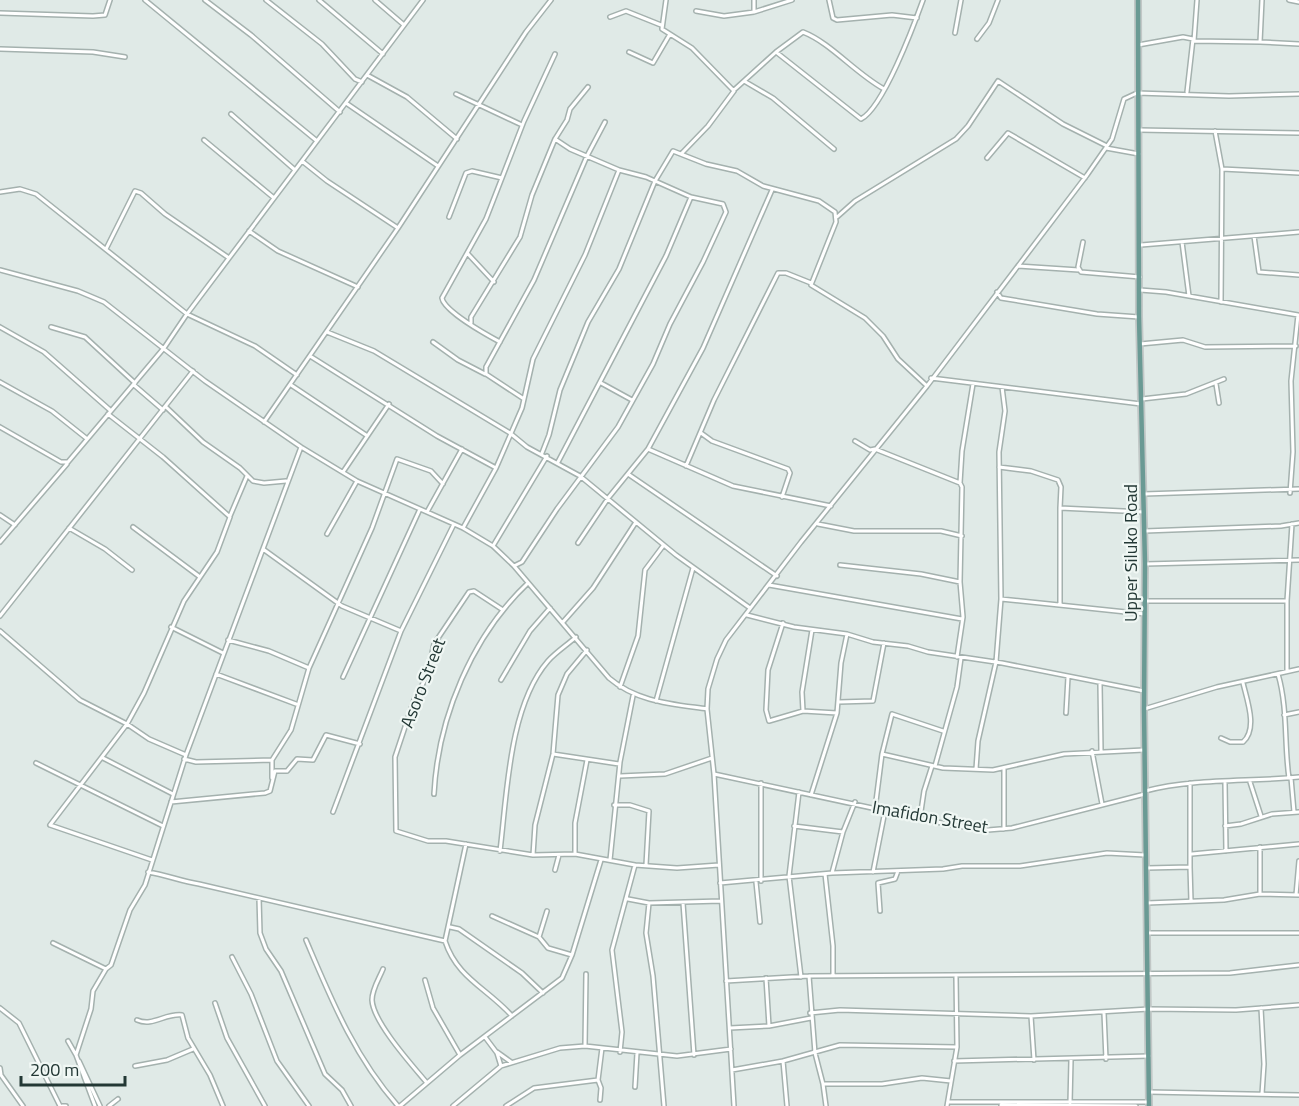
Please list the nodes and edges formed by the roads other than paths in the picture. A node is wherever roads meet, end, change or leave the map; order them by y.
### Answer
1 (110, 0) edge
2 (145, 0) edge
3 (205, 0) edge
4 (266, 0) edge
5 (319, 0) edge
6 (375, 0) edge
7 (423, 0) edge
8 (551, 0) edge
9 (666, 0) edge
10 (754, 0) edge
11 (792, 0) edge
12 (829, 0) edge
13 (923, 0) edge
14 (961, 0) edge
15 (998, 0) edge
16 (1138, 0) edge
17 (1197, 0) edge
18 (1262, 0) edge
19 (1289, 0) edge
20 (1299, 2) edge
21 (696, 11) dead end
22 (754, 12) junction
23 (0, 13) edge
24 (610, 17) dead end
25 (917, 18) junction
26 (404, 25) junction
27 (661, 25) junction
28 (955, 33) dead end
29 (670, 34) junction
30 (977, 39) dead end
31 (1193, 39) junction
32 (1260, 42) junction
33 (1299, 44) edge
34 (1138, 45) junction
35 (0, 49) edge
36 (629, 52) dead end
37 (776, 52) junction
38 (383, 54) junction
39 (555, 54) dead end
40 (125, 57) dead end
41 (367, 75) junction
42 (744, 81) junction
43 (362, 82) junction
44 (588, 87) dead end
45 (884, 89) junction
46 (734, 91) junction
47 (1137, 93) junction
48 (1187, 93) junction
49 (456, 94) dead end
50 (1299, 94) edge
51 (346, 103) junction
52 (479, 105) junction
53 (340, 112) junction
54 (231, 114) dead end
55 (604, 122) dead end
56 (522, 124) junction
57 (1139, 130) junction
58 (1215, 130) junction
59 (1299, 133) edge
60 (458, 139) junction
61 (555, 139) junction
62 (204, 140) dead end
63 (317, 141) junction
64 (1107, 147) junction
65 (834, 148) dead end
66 (682, 153) junction
67 (1139, 154) junction
68 (587, 156) junction
69 (987, 159) dead end
70 (302, 161) junction
71 (439, 166) junction
72 (1222, 169) junction
73 (295, 170) junction
74 (619, 170) junction
75 (1299, 173) edge
76 (502, 178) junction
77 (1084, 178) junction
78 (655, 181) junction
79 (772, 190) junction
80 (0, 192) edge
81 (275, 198) junction
82 (691, 198) junction
83 (837, 217) junction
84 (449, 218) dead end
85 (398, 228) junction
86 (249, 231) dead end
87 (1299, 232) edge
88 (1254, 236) junction
89 (1223, 237) junction
90 (1083, 242) dead end
91 (1182, 242) junction
92 (1141, 245) junction
93 (105, 249) junction
94 (468, 254) dead end
95 (230, 258) junction
96 (1016, 266) junction
97 (0, 270) edge
98 (1079, 270) junction
99 (1299, 275) edge
100 (1140, 277) junction
101 (494, 282) junction
102 (811, 283) junction
103 (358, 286) junction
104 (1140, 290) junction
105 (997, 292) junction
106 (1189, 296) junction
107 (1221, 302) junction
108 (187, 314) junction
109 (1299, 315) edge
110 (1139, 317) junction
111 (472, 325) junction
112 (0, 327) edge
113 (51, 327) dead end
114 (327, 332) junction
115 (433, 342) dead end
116 (500, 342) junction
117 (1140, 344) junction
118 (1296, 346) junction
119 (164, 348) junction
120 (310, 356) junction
121 (193, 371) junction
122 (486, 374) junction
123 (297, 375) junction
124 (931, 378) junction
125 (1224, 379) dead end
126 (1291, 381) junction
127 (1299, 381) edge
128 (0, 382) edge
129 (601, 383) junction
130 (973, 383) junction
131 (135, 384) junction
132 (291, 385) junction
133 (927, 386) junction
134 (1002, 387) junction
135 (524, 399) junction
136 (632, 400) junction
137 (1142, 402) junction
138 (389, 404) junction
139 (164, 409) junction
140 (109, 412) junction
141 (264, 422) junction
142 (0, 427) edge
143 (510, 433) junction
144 (701, 433) dead end
145 (366, 435) junction
146 (86, 438) junction
147 (140, 438) junction
148 (855, 441) dead end
149 (301, 447) junction
150 (648, 448) junction
151 (462, 449) junction
152 (875, 449) junction
153 (1293, 452) junction
154 (1299, 452) edge
155 (542, 453) junction
156 (547, 456) junction
157 (68, 462) junction
158 (558, 462) junction
159 (686, 466) junction
160 (999, 467) junction
161 (496, 468) junction
162 (342, 472) junction
163 (628, 474) junction
164 (247, 476) junction
165 (580, 476) junction
166 (286, 481) junction
167 (357, 481) junction
168 (960, 483) junction
169 (443, 484) junction
170 (1299, 489) edge
171 (1291, 491) junction
172 (386, 493) junction
173 (1144, 494) junction
174 (782, 496) junction
175 (609, 497) junction
176 (831, 506) junction
177 (420, 508) junction
178 (1060, 508) junction
179 (428, 512) junction
180 (1145, 513) junction
181 (0, 514) edge
182 (230, 517) junction
183 (636, 522) junction
184 (1299, 523) edge
185 (454, 524) junction
186 (817, 524) junction
187 (1292, 524) junction
188 (15, 525) junction
189 (133, 527) dead end
190 (69, 528) junction
191 (463, 528) junction
192 (1145, 531) junction
193 (327, 534) dead end
194 (962, 536) junction
195 (0, 542) edge
196 (578, 543) dead end
197 (493, 546) junction
198 (663, 546) junction
199 (262, 549) junction
200 (1299, 560) edge
201 (1289, 561) junction
202 (1145, 564) junction
203 (840, 565) dead end
204 (514, 566) junction
205 (693, 568) junction
206 (132, 570) dead end
207 (777, 576) junction
208 (200, 577) junction
209 (960, 582) junction
210 (528, 583) junction
211 (769, 585) junction
212 (1001, 599) junction
213 (1144, 601) junction
214 (1287, 601) junction
215 (338, 603) junction
216 (1060, 606) junction
217 (550, 608) junction
218 (750, 608) junction
219 (503, 610) junction
220 (1144, 614) junction
221 (747, 615) junction
222 (0, 616) edge
223 (370, 617) junction
224 (962, 618) junction
225 (563, 622) junction
226 (783, 623) junction
227 (171, 627) junction
228 (812, 629) junction
229 (0, 630) edge
230 (401, 632) junction
231 (847, 634) junction
232 (576, 637) junction
233 (228, 640) junction
234 (884, 644) junction
235 (588, 650) junction
236 (223, 654) junction
237 (959, 657) junction
238 (996, 662) junction
239 (309, 668) junction
240 (1299, 669) edge
241 (1287, 672) junction
242 (216, 674) junction
243 (1278, 674) junction
244 (343, 677) dead end
245 (1068, 677) junction
246 (501, 680) dead end
247 (1243, 683) junction
248 (1100, 684) junction
249 (620, 687) junction
250 (1144, 691) junction
251 (633, 695) junction
252 (656, 701) junction
253 (839, 702) junction
254 (297, 704) junction
255 (707, 709) junction
256 (1144, 709) junction
257 (803, 711) junction
258 (1299, 712) edge
259 (837, 713) junction
260 (1066, 713) dead end
261 (1284, 715) junction
262 (127, 724) junction
263 (943, 731) dead end
264 (1221, 738) dead end
265 (360, 744) junction
266 (1144, 750) junction
267 (1092, 751) junction
268 (1101, 751) junction
269 (553, 754) junction
270 (882, 754) junction
271 (185, 757) junction
272 (103, 758) junction
273 (712, 758) junction
274 (272, 760) junction
275 (586, 760) junction
276 (36, 763) dead end
277 (620, 764) junction
278 (933, 766) junction
279 (976, 770) junction
280 (1004, 770) junction
281 (714, 774) junction
282 (620, 776) junction
283 (1299, 777) edge
284 (272, 778) junction
285 (1290, 778) junction
286 (1250, 782) junction
287 (761, 783) junction
288 (1190, 783) junction
289 (1225, 783) junction
290 (82, 785) junction
291 (799, 792) junction
292 (1145, 792) junction
293 (173, 794) junction
294 (434, 794) dead end
295 (811, 796) junction
296 (171, 802) junction
297 (855, 802) junction
298 (1102, 804) junction
299 (614, 805) junction
300 (875, 809) junction
301 (885, 811) junction
302 (333, 812) dead end
303 (1297, 812) edge
304 (1261, 816) junction
305 (920, 818) junction
306 (163, 826) junction
307 (794, 826) junction
308 (1226, 826) junction
309 (1004, 829) junction
310 (843, 832) junction
311 (466, 844) junction
312 (1299, 844) edge
313 (1260, 847) junction
314 (500, 851) junction
315 (1226, 851) junction
316 (559, 854) junction
317 (575, 854) junction
318 (1192, 854) junction
319 (533, 855) junction
320 (1146, 855) junction
321 (152, 860) junction
322 (601, 860) junction
323 (610, 860) junction
324 (1299, 861) edge
325 (635, 865) junction
326 (646, 865) junction
327 (719, 865) junction
328 (1190, 867) junction
329 (1147, 868) junction
330 (555, 870) dead end
331 (898, 871) junction
332 (148, 872) junction
333 (873, 872) junction
334 (832, 873) junction
335 (825, 874) junction
336 (789, 876) junction
337 (761, 881) junction
338 (756, 882) junction
339 (720, 883) junction
340 (1260, 894) junction
341 (1298, 895) edge
342 (259, 898) junction
343 (628, 899) junction
344 (721, 901) junction
345 (1191, 901) junction
346 (649, 903) junction
347 (683, 903) junction
348 (1147, 903) junction
349 (547, 910) dead end
350 (880, 911) dead end
351 (492, 916) dead end
352 (760, 922) dead end
353 (450, 927) junction
354 (1147, 933) junction
355 (1299, 933) edge
356 (539, 937) junction
357 (306, 940) dead end
358 (445, 941) junction
359 (53, 944) dead end
360 (572, 955) junction
361 (232, 957) dead end
362 (1299, 965) edge
363 (106, 969) junction
364 (383, 969) dead end
365 (1146, 972) junction
366 (586, 974) dead end
367 (808, 976) junction
368 (833, 976) junction
369 (956, 976) junction
370 (801, 977) junction
371 (766, 978) junction
372 (425, 980) dead end
373 (726, 981) junction
374 (543, 993) junction
375 (215, 1003) dead end
376 (1299, 1005) edge
377 (0, 1008) edge
378 (1261, 1008) junction
379 (1149, 1009) junction
380 (810, 1013) junction
381 (957, 1013) junction
382 (1104, 1013) junction
383 (512, 1016) junction
384 (1031, 1016) junction
385 (811, 1018) junction
386 (137, 1020) dead end
387 (769, 1026) junction
388 (730, 1028) junction
389 (485, 1037) junction
390 (68, 1041) dead end
391 (585, 1046) junction
392 (957, 1047) junction
393 (602, 1048) junction
394 (731, 1049) junction
395 (195, 1050) junction
396 (496, 1051) junction
397 (620, 1052) junction
398 (637, 1053) junction
399 (815, 1053) junction
400 (460, 1055) junction
401 (659, 1055) junction
402 (694, 1055) junction
403 (1149, 1056) junction
404 (1106, 1059) junction
405 (1034, 1060) junction
406 (1072, 1060) junction
407 (783, 1061) junction
408 (954, 1061) junction
409 (511, 1062) junction
410 (135, 1066) dead end
411 (501, 1066) junction
412 (0, 1068) edge
413 (732, 1070) junction
414 (598, 1080) junction
415 (951, 1082) junction
416 (427, 1083) junction
417 (823, 1084) junction
418 (635, 1087) dead end
419 (1149, 1092) junction
420 (1262, 1094) junction
421 (1299, 1095) edge
422 (118, 1099) dead end
423 (600, 1100) dead end
424 (1071, 1103) junction
425 (948, 1104) edge
426 (1149, 1104) edge
427 (1001, 1105) edge
428 (23, 1106) edge
429 (63, 1106) edge
430 (94, 1106) edge
431 (100, 1106) edge
432 (109, 1106) edge
433 (223, 1106) edge
434 (265, 1106) edge
435 (309, 1106) edge
436 (351, 1106) edge
437 (399, 1106) edge
438 (453, 1106) edge
439 (506, 1106) edge
440 (664, 1106) edge
441 (734, 1106) edge
442 (787, 1106) edge
443 (826, 1106) edge
444 (1136, 1106) edge

1 - 23 street
2 - 63 street
3 - 53 street
4 - 43 street
5 - 38 street
6 - 26 street
7 - 26 street
8 - 52 street
9 - 27 street
10 - 22 street
11 - 22 street
12 - 25 street
13 - 25 street
14 - 28 street
15 - 30 street
16 - 34 main road, Upper Siluko Road
17 - 31 street
18 - 32 street
19 - 20 street
21 - 22 street
24 - 27 street
25 - 45 street
26 - 38 street
27 - 29 street
29 - 36 street
29 - 46 street
31 - 32 street
31 - 34 street
31 - 48 street
32 - 33 street
34 - 47 main road, Upper Siluko Road
35 - 40 street
37 - 42 street
37 - 45 street
37 - 45 street
38 - 41 street
39 - 56 street
41 - 43 street
41 - 60 street
42 - 46 street
42 - 65 street
43 - 51 street
44 - 61 street
46 - 66 street
47 - 48 street
47 - 57 main road, Upper Siluko Road
47 - 64 street
48 - 50 street
49 - 52 street
51 - 53 street
51 - 71 street
52 - 56 street
52 - 60 street
53 - 63 street
54 - 73 street
55 - 68 street
56 - 76 street
57 - 58 street
57 - 67 main road, Upper Siluko Road
58 - 59 street
58 - 72 street
60 - 71 street
61 - 68 street
61 - 101 street
62 - 81 street
63 - 70 street
64 - 67 street
64 - 77 street
64 - 83 street
66 - 78 street
66 - 79 street
67 - 92 main road, Upper Siluko Road
68 - 74 street
68 - 116 street
69 - 77 street
70 - 73 street
70 - 85 street
71 - 85 street
72 - 75 street
72 - 89 street
73 - 81 street
74 - 78 street
74 - 135 street
76 - 84 street
76 - 111 street
77 - 96 street
78 - 82 street
78 - 155 street
79 - 83 street
79 - 150 street
80 - 93 street
81 - 95 street
82 - 129 street
82 - 136 street
83 - 102 street
85 - 103 street
86 - 103 street
87 - 88 street
88 - 89 street
88 - 99 street
89 - 91 street
89 - 107 street
90 - 98 street
91 - 92 street
91 - 106 street
92 - 100 main road, Upper Siluko Road
93 - 95 street
93 - 108 street
94 - 101 street
95 - 108 street
96 - 98 street
96 - 105 street
97 - 119 street
98 - 100 street
100 - 104 main road, Upper Siluko Road
101 - 111 street
102 - 133 street
102 - 159 street
103 - 114 street
104 - 106 street
104 - 110 main road, Upper Siluko Road
105 - 110 street
105 - 124 street
106 - 107 street
107 - 109 street
108 - 119 street
108 - 123 street
109 - 118 street
110 - 117 main road, Upper Siluko Road
111 - 116 street
112 - 140 street
113 - 131 street
114 - 120 street
114 - 143 street
115 - 122 street
116 - 122 street
117 - 118 street
117 - 137 main road, Upper Siluko Road
118 - 126 street
119 - 121 street
119 - 131 street
120 - 123 street
120 - 138 street
121 - 139 street
121 - 141 street
122 - 135 street
123 - 132 street
124 - 130 street
124 - 133 street
125 - 137 street
126 - 127 street
126 - 153 street
128 - 146 street
129 - 136 street
129 - 158 street
130 - 134 street
130 - 168 street
131 - 139 street
131 - 140 street
132 - 141 street
132 - 145 street
133 - 152 street
134 - 137 street
134 - 160 street
135 - 143 street
136 - 165 street
137 - 173 main road, Upper Siluko Road
138 - 145 street
138 - 151 street
139 - 147 street
139 - 164 street
140 - 146 street
140 - 147 street
141 - 149 street
142 - 157 street
143 - 155 street
143 - 161 street
144 - 174 street
145 - 162 street
146 - 157 street
147 - 182 street
147 - 190 street
148 - 152 street
149 - 162 street
149 - 166 street
150 - 159 street
150 - 163 street
151 - 161 street
151 - 169 street
152 - 168 street
152 - 176 street
153 - 154 street
153 - 171 street
155 - 156 street
156 - 158 street
156 - 197 street
157 - 188 street
158 - 165 street
159 - 174 street
160 - 178 street
160 - 212 street
161 - 191 street
162 - 167 street
163 - 175 street
163 - 207 street
164 - 166 street
164 - 182 street
165 - 175 street
165 - 204 street
166 - 199 street
167 - 172 street
167 - 193 street
168 - 194 street
169 - 172 street
169 - 179 street
170 - 171 street
171 - 173 street
172 - 177 street
172 - 215 street
173 - 180 main road, Upper Siluko Road
174 - 176 street
175 - 183 street
175 - 196 street
176 - 186 street
177 - 179 street
177 - 223 street
178 - 180 street
178 - 216 street
179 - 185 street
180 - 192 main road, Upper Siluko Road
181 - 188 street
182 - 208 street
183 - 198 street
183 - 225 street
184 - 187 street
185 - 191 street
185 - 230 street
186 - 194 street
186 - 207 street
187 - 192 street
187 - 201 street
188 - 195 street
189 - 208 street
190 - 206 street
190 - 222 street
191 - 197 street
192 - 202 main road, Upper Siluko Road
194 - 209 street
197 - 204 street
198 - 205 street
198 - 249 street
199 - 215 street
199 - 233 street
200 - 201 street
201 - 202 street
201 - 214 street
202 - 213 main road, Upper Siluko Road
203 - 209 street
204 - 210 street
205 - 218 street
205 - 252 street
207 - 211 street
208 - 227 street
209 - 224 street
210 - 217 street
210 - 219 street
211 - 218 street
211 - 224 street
212 - 216 street
212 - 238 street
213 - 214 street
213 - 220 main road, Upper Siluko Road
214 - 241 street
215 - 223 street
215 - 239 street
216 - 220 street
217 - 225 street
217 - 246 street
218 - 221 street
219 - 294 street
219 - 311 street, Asoro Street
220 - 250 main road, Upper Siluko Road
221 - 226 street
221 - 255 street
223 - 230 street
223 - 244 street
224 - 237 street
225 - 232 street
226 - 228 street
226 - 257 street
227 - 236 street
227 - 262 street
228 - 231 street
228 - 257 street
229 - 262 street
230 - 265 street
231 - 234 street
231 - 253 street
232 - 235 street
232 - 314 street
233 - 236 street
233 - 239 street
234 - 237 street
234 - 253 street
235 - 249 street
235 - 269 street
236 - 242 street
237 - 238 street
237 - 278 street
238 - 245 street
238 - 279 street
239 - 254 street
240 - 241 street
241 - 243 street
242 - 254 street
242 - 271 street
243 - 247 street
243 - 261 street
245 - 248 street
245 - 260 street
247 - 256 street
247 - 264 street
248 - 250 street
248 - 268 street
249 - 251 street
250 - 256 main road, Upper Siluko Road
251 - 252 street
251 - 277 street
252 - 255 street
253 - 259 street
254 - 274 street
255 - 273 street
256 - 266 main road, Upper Siluko Road
257 - 259 street
258 - 261 street
259 - 295 street
261 - 285 street
262 - 271 street
262 - 272 street
263 - 270 street
265 - 284 street
265 - 302 street
266 - 268 street
266 - 292 main road, Upper Siluko Road
267 - 268 street
267 - 280 street
267 - 298 street
269 - 275 street
269 - 319 street
270 - 278 street
270 - 300 street
271 - 274 street
271 - 293 street
272 - 290 street
272 - 293 street
273 - 281 street
273 - 282 street
274 - 284 street
275 - 277 street
275 - 317 street
276 - 290 street
277 - 282 street
278 - 279 street
278 - 305 street
279 - 280 street
280 - 309 street
281 - 287 street, Imafidon Street
281 - 327 street
282 - 299 street
283 - 285 street, Imafidon Street
284 - 296 street
285 - 286 street, Imafidon Street
285 - 303 street
286 - 289 street, Imafidon Street
286 - 304 street
287 - 291 street, Imafidon Street
287 - 337 street
288 - 289 street, Imafidon Street
288 - 292 street, Imafidon Street
288 - 318 street
289 - 308 street
290 - 306 street
290 - 321 street
291 - 295 street, Imafidon Street
291 - 307 street
292 - 298 street, Imafidon Street
292 - 320 main road, Upper Siluko Road
293 - 296 street
295 - 297 street, Imafidon Street
296 - 306 street
297 - 300 street, Imafidon Street
297 - 310 street
298 - 309 street, Imafidon Street
299 - 323 street
299 - 326 street
300 - 301 street, Imafidon Street
301 - 305 street, Imafidon Street
301 - 333 street
303 - 304 street
304 - 308 street
305 - 309 street, Imafidon Street
306 - 321 street
307 - 310 street
307 - 336 street
308 - 315 street
310 - 334 street
311 - 314 street
311 - 353 street
312 - 313 street
313 - 315 street
313 - 340 street
314 - 319 street
315 - 318 street
316 - 317 street
316 - 319 street
316 - 330 street
317 - 322 street
318 - 328 street
320 - 329 main road, Upper Siluko Road
320 - 331 street
321 - 332 street
322 - 323 street
322 - 360 street
323 - 325 street
324 - 341 street
325 - 326 street
325 - 343 street
326 - 327 street
327 - 339 street
328 - 329 street
328 - 345 street
329 - 348 main road, Upper Siluko Road
331 - 333 street
331 - 350 street
332 - 342 street
332 - 363 street
333 - 334 street
334 - 335 street
335 - 336 street
335 - 368 street
336 - 337 street
336 - 370 street
337 - 338 street
338 - 339 street
338 - 352 street
339 - 344 street
340 - 341 street
340 - 345 street
342 - 358 street
342 - 436 street
343 - 346 street
343 - 397 street
344 - 347 street
344 - 373 street
345 - 348 street
346 - 347 street
346 - 401 street
347 - 402 street
348 - 354 main road, Upper Siluko Road
349 - 356 street
351 - 356 street
353 - 358 street
353 - 374 street
354 - 355 street
354 - 365 main road, Upper Siluko Road
356 - 360 street
357 - 437 street
358 - 383 street
359 - 363 street
360 - 374 street
361 - 435 street
362 - 365 street
363 - 430 street
364 - 416 street
365 - 369 street
365 - 379 main road, Upper Siluko Road
366 - 391 street
367 - 368 street
367 - 370 street
367 - 380 street
368 - 369 street
369 - 381 street
370 - 371 street
371 - 373 street
371 - 387 street
372 - 400 street
373 - 388 street
374 - 383 street
375 - 434 street
376 - 378 street
377 - 429 street
378 - 379 street
378 - 420 street
379 - 382 street
379 - 403 main road, Upper Siluko Road
380 - 381 street
380 - 385 street
381 - 384 street
381 - 392 street
382 - 384 street
382 - 404 street
383 - 389 street
384 - 405 street
385 - 387 street
385 - 399 street
386 - 395 street
387 - 388 street
388 - 394 street
389 - 396 street
389 - 400 street
390 - 431 street
391 - 393 street
391 - 409 street
392 - 399 street
392 - 408 street
393 - 397 street
393 - 414 street
394 - 402 street
394 - 413 street
395 - 410 street
395 - 433 street
396 - 409 street
396 - 411 street
397 - 398 street
398 - 401 street
398 - 418 street
399 - 407 street
399 - 417 street
400 - 416 street
401 - 402 street
401 - 440 street
403 - 404 street
403 - 419 main road, Upper Siluko Road
404 - 406 street
405 - 406 street
405 - 408 street
406 - 424 street
407 - 413 street
407 - 442 street
408 - 415 street
409 - 411 street
411 - 438 street
412 - 428 street
413 - 441 street
414 - 423 street
414 - 439 street
415 - 417 street
415 - 425 street
416 - 437 street
417 - 443 street
419 - 420 street
419 - 426 main road, Upper Siluko Road
420 - 421 street
422 - 432 street
424 - 425 street
424 - 426 street
424 - 427 street
424 - 444 street

